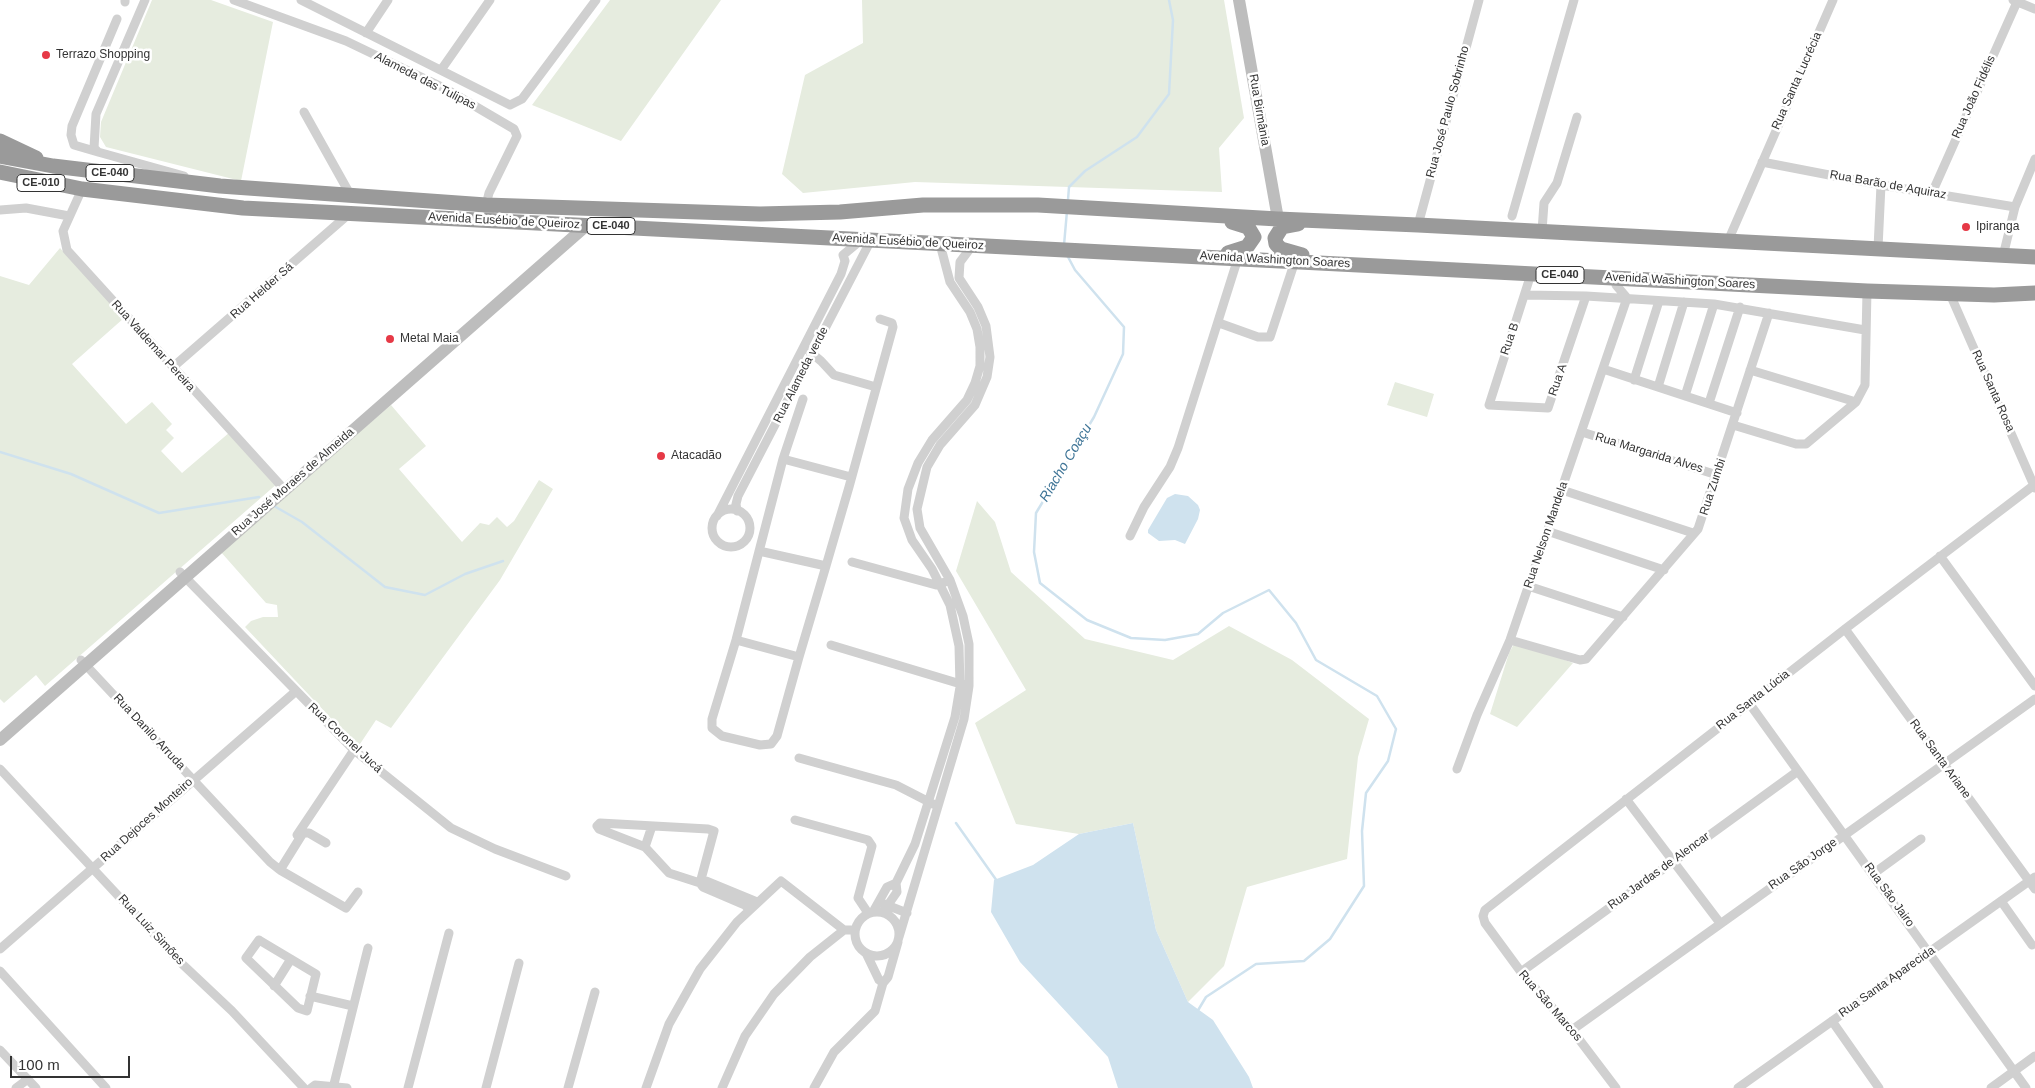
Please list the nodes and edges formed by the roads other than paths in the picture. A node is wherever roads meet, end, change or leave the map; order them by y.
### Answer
1 (146, 0) edge
2 (234, 0) edge
3 (301, 0) edge
4 (388, 0) edge
5 (490, 0) edge
6 (596, 0) edge
7 (1239, 0) edge
8 (1479, 0) edge
9 (1574, 0) edge
10 (1833, 0) edge
11 (2015, 1) edge
12 (2035, 9) edge
13 (117, 19) dead end
14 (366, 33) junction
15 (440, 70) junction
16 (304, 112) dead end
17 (1577, 117) dead end
18 (0, 142) edge
19 (98, 152) junction
20 (0, 156) edge
21 (2035, 159) edge
22 (1762, 162) junction
23 (53, 166) junction
24 (0, 172) edge
25 (0, 182) edge
26 (1881, 185) junction
27 (220, 186) junction
28 (82, 189) junction
29 (1932, 193) junction
30 (351, 196) junction
31 (486, 205) junction
32 (2015, 207) junction
33 (0, 210) edge
34 (350, 213) junction
35 (69, 216) junction
36 (1216, 216) junction
37 (1512, 216) dead end
38 (1278, 220) junction
39 (500, 221) junction
40 (1316, 221) junction
41 (560, 224) junction
42 (1418, 224) junction
43 (587, 225) junction
44 (1542, 231) junction
45 (866, 240) junction
46 (1728, 241) junction
47 (940, 244) junction
48 (972, 246) junction
49 (1878, 248) junction
50 (1085, 250) joint
51 (1212, 256) junction
52 (2003, 256) junction
53 (1238, 258) junction
54 (2032, 259) edge
55 (1295, 261) junction
56 (1316, 262) junction
57 (1531, 274) junction
58 (521, 277) junction
59 (1617, 277) junction
60 (1641, 279) junction
61 (1867, 291) junction
62 (2032, 291) edge
63 (1950, 294) junction
64 (1525, 295) junction
65 (1586, 296) junction
66 (1627, 298) junction
67 (1638, 298) junction
68 (1658, 301) junction
69 (1684, 302) junction
70 (1714, 304) junction
71 (1740, 307) junction
72 (1769, 313) junction
73 (880, 319) dead end
74 (1219, 323) junction
75 (1865, 330) junction
76 (802, 348) junction
77 (812, 353) junction
78 (173, 367) junction
79 (1603, 369) junction
80 (1750, 370) junction
81 (1634, 380) junction
82 (876, 387) junction
83 (1658, 387) junction
84 (1685, 396) junction
85 (803, 399) dead end
86 (1856, 402) junction
87 (1709, 403) junction
88 (1489, 404) joint
89 (1737, 413) junction
90 (1733, 425) junction
91 (1582, 432) junction
92 (784, 459) junction
93 (1717, 475) junction
94 (851, 477) junction
95 (282, 486) junction
96 (2034, 486) edge
97 (908, 488) junction
98 (1562, 490) junction
99 (920, 491) junction
100 (904, 508) junction
101 (917, 509) junction
102 (737, 510) junction
103 (717, 516) junction
104 (920, 528) junction
105 (1547, 532) junction
106 (908, 533) junction
107 (1693, 533) junction
108 (1130, 536) dead end
109 (926, 540) junction
110 (916, 547) junction
111 (759, 551) junction
112 (1940, 556) junction
113 (852, 562) dead end
114 (826, 566) junction
115 (1664, 570) junction
116 (182, 575) junction
117 (946, 582) junction
118 (1528, 586) junction
119 (1623, 618) junction
120 (1845, 629) junction
121 (736, 640) junction
122 (1510, 640) junction
123 (830, 645) dead end
124 (799, 657) junction
125 (83, 662) junction
126 (960, 683) junction
127 (969, 686) junction
128 (2035, 686) edge
129 (295, 692) junction
130 (2035, 699) edge
131 (1749, 704) junction
132 (0, 731) edge
133 (0, 740) edge
134 (354, 750) junction
135 (799, 758) dead end
136 (1943, 764) junction
137 (0, 768) edge
138 (1457, 769) dead end
139 (1798, 771) junction
140 (193, 779) junction
141 (1626, 799) junction
142 (934, 804) junction
143 (795, 820) dead end
144 (652, 826) junction
145 (1844, 834) junction
146 (1921, 839) dead end
147 (326, 843) dead end
148 (645, 847) junction
149 (1673, 861) junction
150 (93, 868) junction
151 (278, 868) junction
152 (1873, 874) junction
153 (566, 876) dead end
154 (898, 879) junction
155 (2032, 879) edge
156 (916, 882) junction
157 (700, 883) junction
158 (2035, 889) edge
159 (358, 892) dead end
160 (2001, 901) junction
161 (757, 902) junction
162 (886, 908) junction
163 (872, 909) junction
164 (750, 910) junction
165 (907, 914) junction
166 (1484, 923) joint
167 (1720, 923) junction
168 (844, 930) junction
169 (855, 930) junction
170 (449, 933) dead end
171 (898, 940) junction
172 (2032, 945) dead end
173 (368, 948) dead end
174 (0, 949) edge
175 (1930, 952) junction
176 (866, 953) junction
177 (290, 959) junction
178 (519, 963) dead end
179 (0, 971) edge
180 (1521, 972) junction
181 (883, 983) junction
182 (274, 986) junction
183 (595, 992) dead end
184 (310, 996) junction
185 (353, 1006) junction
186 (1832, 1022) junction
187 (1572, 1030) junction
188 (0, 1050) edge
189 (2035, 1056) edge
190 (2014, 1071) junction
191 (28, 1079) junction
192 (333, 1087) edge
193 (16, 1088) edge
194 (36, 1088) edge
195 (106, 1088) edge
196 (304, 1088) edge
197 (311, 1088) edge
198 (347, 1088) edge
199 (408, 1088) edge
200 (486, 1088) edge
201 (568, 1088) edge
202 (646, 1088) edge
203 (722, 1088) edge
204 (814, 1088) edge
205 (1616, 1088) edge
206 (1738, 1088) edge
207 (1879, 1088) edge
208 (1992, 1088) edge
209 (2026, 1088) edge

1 - 19 street
2 - 31 street, Alameda das Tulipas
3 - 14 street
4 - 14 street
5 - 15 street
6 - 15 street
7 - 38 street, Rua Birmânia
8 - 42 street, Rua José Paulo Sobrinho
9 - 37 street
10 - 22 street, Rua Santa Lucrécia
11 - 12 street
11 - 29 street, Rua João Fidélis
13 - 19 street
14 - 15 street
16 - 30 street
17 - 44 street
18 - 23 highway
19 - 27 street
20 - 23 highway, Avenida Eusébio de Queiroz / CE-040
21 - 32 street
22 - 26 street, Rua Barão de Aquiraz
22 - 46 street, Rua Santa Lucrécia
23 - 27 highway, Avenida Eusébio de Queiroz / CE-040
24 - 28 highway, Avenida Eusébio de Queiroz / CE-040
25 - 28 highway, CE-010
26 - 29 street, Rua Barão de Aquiraz
26 - 49 street
27 - 30 highway, Avenida Eusébio de Queiroz / CE-040
28 - 34 highway, Avenida Eusébio de Queiroz / CE-040
28 - 35 street, Rua Valdemar Pereira
29 - 32 street, Rua Barão de Aquiraz
30 - 31 highway, Avenida Eusébio de Queiroz / CE-040
31 - 36 highway, Avenida Eusébio de Queiroz / CE-040
31 - 39 street
32 - 52 street
33 - 35 street
34 - 39 highway, Avenida Eusébio de Queiroz / CE-040
34 - 78 street, Rua Helder Sá
35 - 78 street, Rua Valdemar Pereira
36 - 38 highway, CE-040
36 - 51 highway
38 - 40 highway, CE-040
39 - 41 highway, Avenida Eusébio de Queiroz / CE-040
40 - 42 highway, CE-040
40 - 56 highway
41 - 43 highway, Avenida Eusébio de Queiroz / CE-040
41 - 58 street, Rua José Moraes de Almeida
42 - 44 highway, CE-040
43 - 45 highway, Avenida Eusébio de Queiroz / CE-040
43 - 58 street, Rua José Moraes de Almeida
44 - 46 highway, CE-040
45 - 47 highway, Avenida Eusébio de Queiroz / CE-040
45 - 76 street, Rua Alameda verde
45 - 77 street, Rua Alameda verde
46 - 49 highway, CE-040
47 - 48 highway, Avenida Eusébio de Queiroz / CE-040
47 - 97 street
48 - 50 highway, Avenida Eusébio de Queiroz / CE-040
48 - 99 street
49 - 52 highway, CE-040
50 - 51 highway, Avenida Washington Soares / CE-040
51 - 53 highway, Avenida Washington Soares / CE-040
52 - 54 highway, CE-040
53 - 55 highway, Avenida Washington Soares / CE-040
53 - 74 street
55 - 56 highway, Avenida Washington Soares / CE-040
55 - 74 street
56 - 57 highway, Avenida Washington Soares / CE-040
57 - 59 highway, Avenida Washington Soares / CE-040
57 - 64 street, Rua B
58 - 95 street, Rua José Moraes de Almeida
59 - 60 highway, Avenida Washington Soares / CE-040
59 - 66 street
60 - 61 highway, Avenida Washington Soares / CE-040
60 - 67 street
61 - 63 highway, Avenida Washington Soares / CE-040
61 - 75 street
62 - 63 highway, Avenida Washington Soares / CE-040
63 - 96 street, Rua Santa Rosa
64 - 65 street, Avenida Washington Soares
64 - 88 street, Rua B
65 - 66 street, Avenida Washington Soares
65 - 88 street, Rua A
66 - 67 street, Avenida Washington Soares
66 - 79 street, Rua Nelson Mandela
67 - 68 street, Avenida Washington Soares
68 - 69 street, Avenida Washington Soares
68 - 81 street
69 - 70 street, Avenida Washington Soares
69 - 83 street
70 - 71 street, Avenida Washington Soares
70 - 84 street
71 - 72 street, Avenida Washington Soares
71 - 87 street
72 - 75 street, Avenida Washington Soares
72 - 80 street, Rua Zumbi
73 - 82 street
74 - 108 street
75 - 86 street
76 - 77 street
76 - 103 street, Rua Alameda verde
77 - 82 street
77 - 102 street, Rua Alameda verde
78 - 95 street, Rua Valdemar Pereira
79 - 81 street
79 - 91 street, Rua Nelson Mandela
80 - 86 street
80 - 89 street, Rua Zumbi
81 - 83 street
82 - 94 street
83 - 84 street
84 - 87 street
85 - 92 street
86 - 90 street
87 - 89 street
89 - 90 street, Rua Zumbi
90 - 93 street, Rua Zumbi
91 - 93 street, Rua Margarida Alves
91 - 98 street, Rua Nelson Mandela
92 - 94 street
92 - 111 street
93 - 107 street, Rua Zumbi
94 - 114 street
95 - 116 street, Rua José Moraes de Almeida
96 - 112 street, Rua Santa Lúcia
97 - 99 street
97 - 100 street
98 - 105 street, Rua Nelson Mandela
98 - 107 street
99 - 101 street
100 - 101 street
100 - 106 street
101 - 104 street
102 - 103 street
102 - 103 street
104 - 106 street
104 - 109 street
105 - 115 street
105 - 118 street, Rua Nelson Mandela
106 - 110 street
107 - 115 street, Rua Zumbi
109 - 110 street
109 - 117 street
110 - 117 street
111 - 114 street
111 - 121 street
112 - 120 street, Rua Santa Lúcia
112 - 128 street
113 - 117 street
114 - 124 street
115 - 119 street, Rua Zumbi
116 - 125 street, Rua José Moraes de Almeida
116 - 129 street, Rua Coronel Jucá
117 - 126 street
117 - 127 street
118 - 119 street
118 - 122 street, Rua Nelson Mandela
119 - 122 street, Rua Zumbi
120 - 131 street, Rua Santa Lúcia
120 - 136 street, Rua Santa Ariane
121 - 124 street
121 - 124 street
122 - 138 street, Rua Nelson Mandela
123 - 126 street
125 - 132 street, Rua José Moraes de Almeida
125 - 133 street, Rua José Moraes de Almeida
125 - 140 street, Rua Danilo Arruda
126 - 127 street
126 - 142 street
127 - 142 street
129 - 134 street, Rua Coronel Jucá
129 - 140 street, Rua Dejoces Monteiro
130 - 136 street, Rua São Jorge
131 - 139 street, Rua São Jairo
131 - 141 street, Rua Santa Lúcia
134 - 151 street
134 - 153 street, Rua Coronel Jucá
135 - 142 street
136 - 145 street, Rua São Jorge
136 - 155 street, Rua Santa Ariane
137 - 150 street, Rua Luiz Simões
139 - 145 street, Rua São Jairo
139 - 149 street, Rua Jardas de Alencar
140 - 150 street, Rua Dejoces Monteiro
140 - 151 street, Rua Danilo Arruda
141 - 149 street
141 - 166 street, Rua Santa Lúcia
142 - 154 street
142 - 156 street
143 - 163 street
144 - 148 street
144 - 148 street
144 - 157 street
145 - 152 street, Rua São Jairo
145 - 167 street, Rua São Jorge
146 - 152 street
147 - 151 street
148 - 157 street
149 - 167 street
149 - 180 street, Rua Jardas de Alencar
150 - 174 street, Rua Dejoces Monteiro
150 - 196 street, Rua Luiz Simões
151 - 159 street, Rua Danilo Arruda
152 - 175 street, Rua São Jairo
154 - 156 street
154 - 162 street
154 - 163 street
155 - 158 street, Rua Santa Ariane
155 - 160 street, Rua Santa Aparecida
156 - 165 street
157 - 161 street
157 - 164 street
160 - 172 street
160 - 175 street, Rua Santa Aparecida
161 - 164 street
161 - 168 street
162 - 163 street
162 - 165 street
162 - 171 street
163 - 169 street
164 - 202 street
165 - 171 street
166 - 180 street, Rua São Marcos
167 - 187 street, Rua São Jorge
168 - 169 street
168 - 203 street
169 - 176 street
170 - 199 street
171 - 176 street
171 - 181 street
173 - 185 street
175 - 186 street, Rua Santa Aparecida
175 - 190 street, Rua São Jairo
176 - 181 street
177 - 182 street
177 - 182 street
177 - 184 street
178 - 200 street
179 - 195 street
180 - 187 street, Rua São Marcos
181 - 204 street
182 - 184 street
183 - 201 street
184 - 185 street
185 - 192 street
186 - 206 street, Rua Santa Aparecida
186 - 207 street
187 - 205 street, Rua São Marcos
188 - 191 street
189 - 190 street
190 - 208 street
190 - 209 street, Rua São Jairo
191 - 193 street
191 - 194 street
192 - 197 street
192 - 198 street

